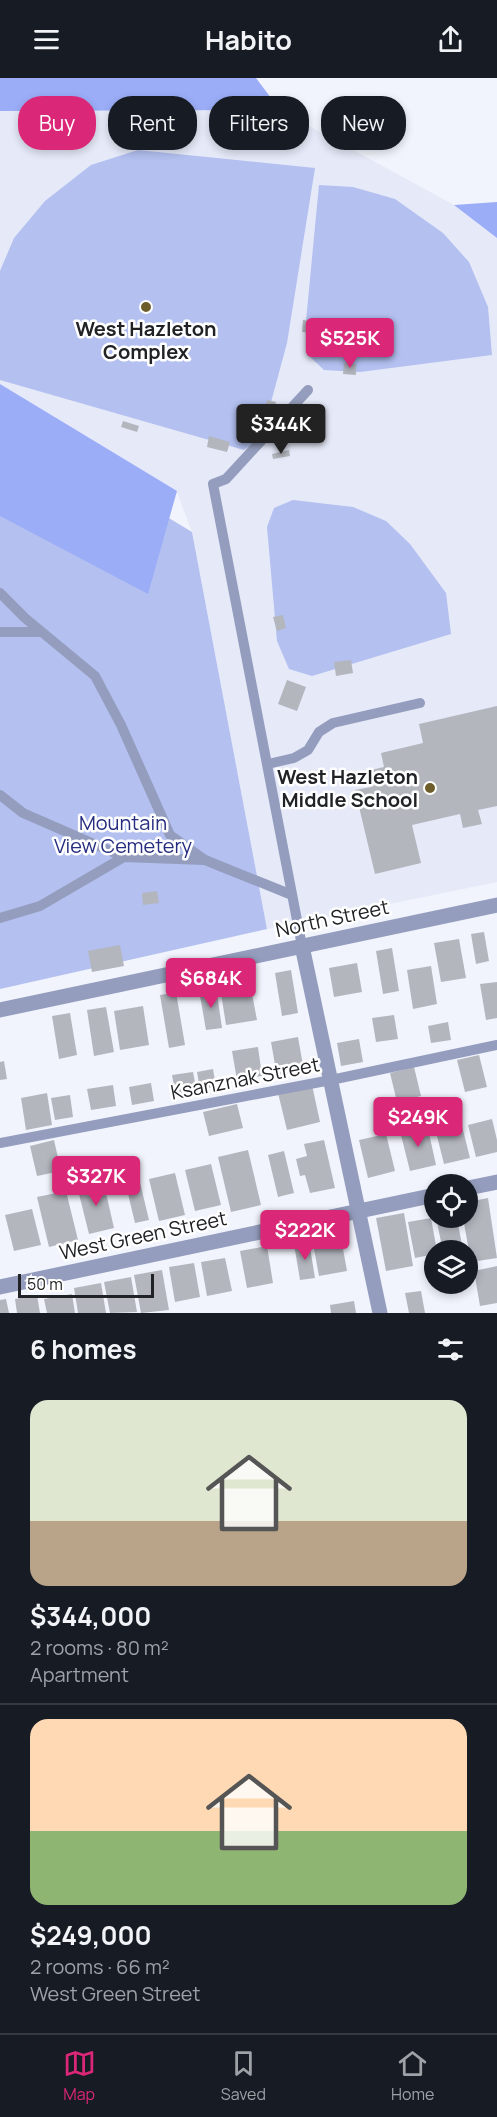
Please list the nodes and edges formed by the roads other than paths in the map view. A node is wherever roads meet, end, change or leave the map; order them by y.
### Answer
1 (308, 390) dead end
2 (0, 593) edge
3 (0, 632) edge
4 (42, 632) junction
5 (420, 703) dead end
6 (268, 764) junction
7 (0, 795) edge
8 (124, 857) junction
9 (205, 860) junction
10 (292, 896) junction
11 (497, 905) edge
12 (0, 918) edge
13 (302, 946) junction
14 (0, 1010) edge
15 (497, 1045) edge
16 (331, 1080) junction
17 (0, 1143) edge
18 (497, 1182) edge
19 (478, 1186) edge
20 (424, 1197) edge
21 (358, 1211) junction
22 (0, 1287) edge
23 (380, 1313) edge

1 - 6 lane
2 - 4 lane
3 - 4 lane
4 - 9 lane
5 - 6 lane
6 - 10 lane
7 - 8 lane
8 - 9 lane
8 - 12 lane
9 - 10 lane
10 - 13 lane
11 - 13 street, North Street
13 - 14 street, North Street
13 - 16 street
15 - 16 lane, Ksanznak Street
16 - 17 lane, Ksanznak Street
16 - 21 street
18 - 19 street
20 - 21 street, West Green Street
21 - 22 street, West Green Street
21 - 23 street

